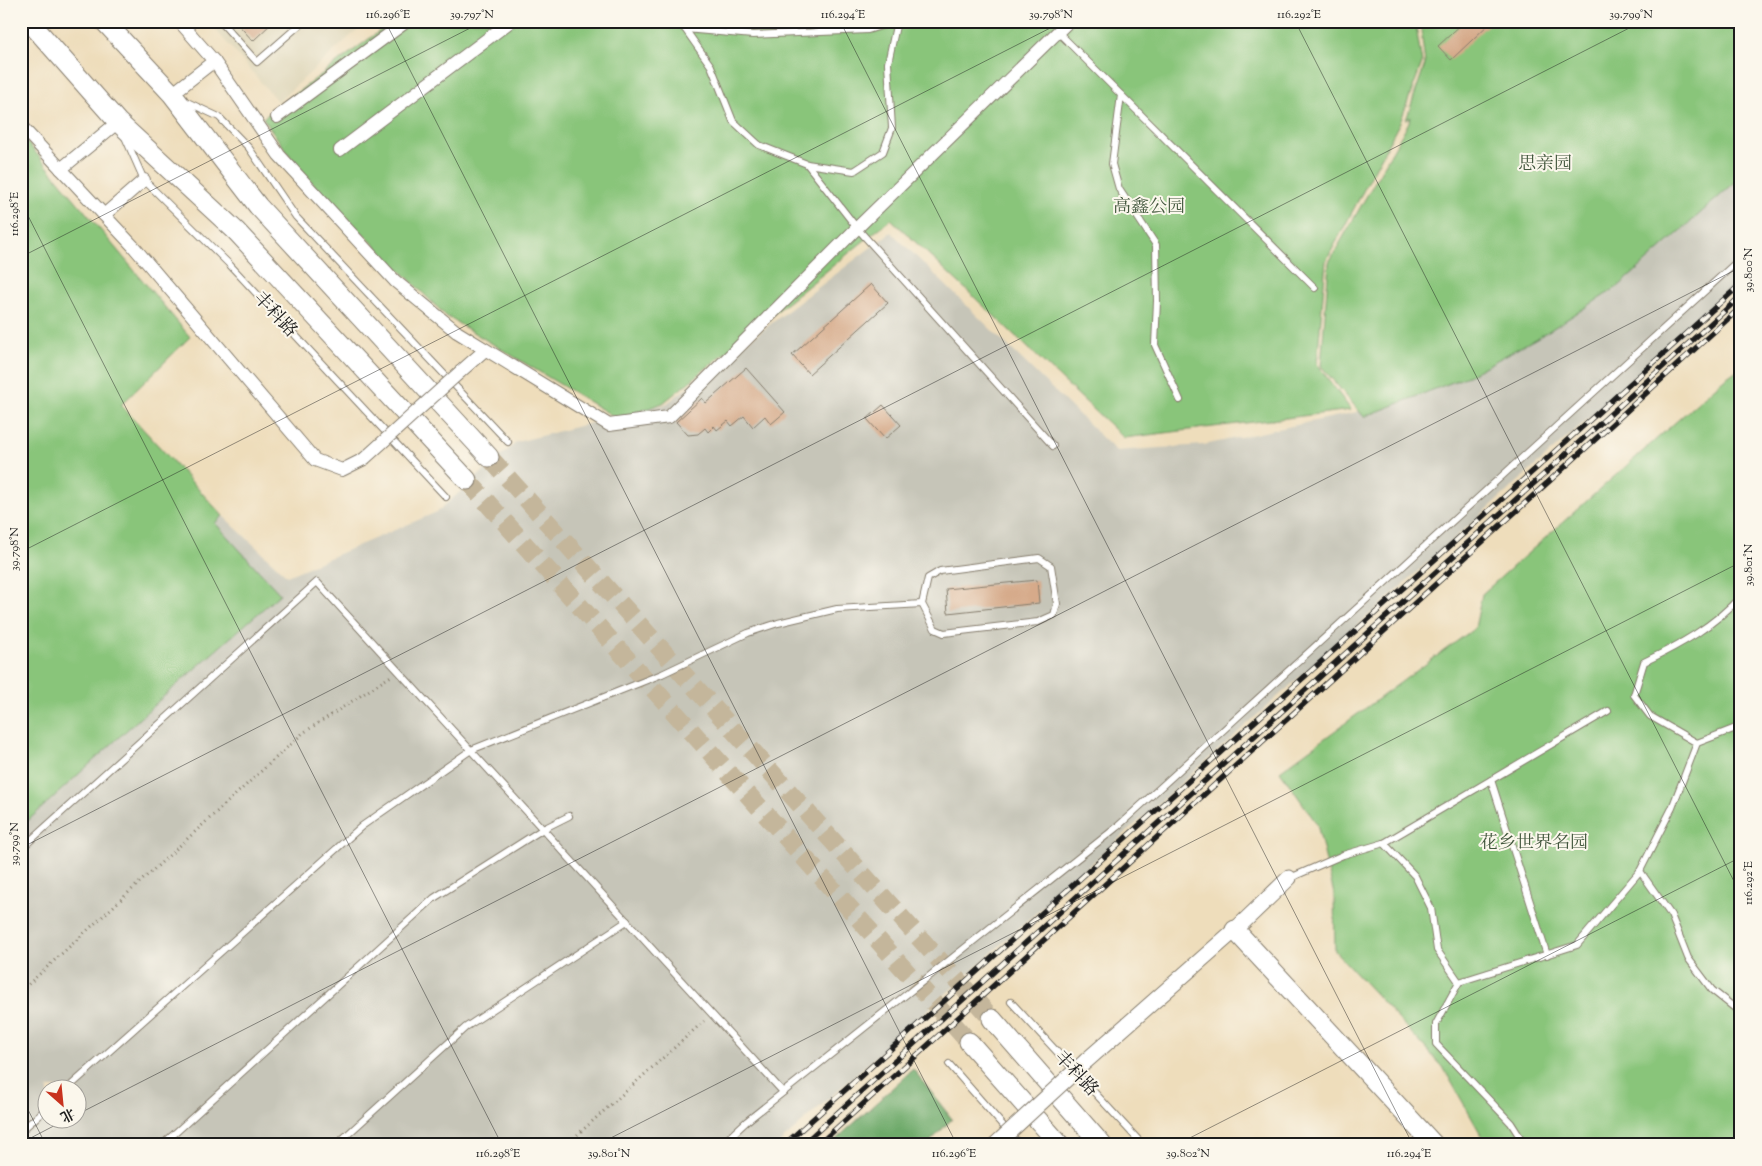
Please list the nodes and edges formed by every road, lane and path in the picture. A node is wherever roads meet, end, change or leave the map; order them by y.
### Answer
1 (29, 21) edge
2 (104, 21) edge
3 (179, 21) edge
4 (220, 21) edge
5 (304, 21) edge
6 (406, 21) edge
7 (511, 21) edge
8 (678, 21) edge
9 (897, 21) edge
10 (1070, 21) edge
11 (685, 29) junction
12 (1058, 32) junction
13 (214, 62) junction
14 (172, 94) junction
15 (1121, 95) junction
16 (278, 117) dead end
17 (118, 122) junction
18 (21, 126) edge
19 (340, 150) dead end
20 (807, 164) junction
21 (61, 169) junction
22 (144, 180) junction
23 (104, 216) junction
24 (857, 228) junction
25 (1741, 258) edge
26 (1315, 288) dead end
27 (485, 350) junction
28 (1180, 400) dead end
29 (508, 442) dead end
30 (1053, 446) dead end
31 (488, 457) tunnel mouth
32 (467, 480) tunnel mouth
33 (446, 497) dead end
34 (1741, 596) edge
35 (922, 604) junction
36 (399, 671) junction
37 (1608, 711) dead end
38 (1741, 726) edge
39 (1697, 743) junction
40 (471, 750) junction
41 (1492, 780) junction
42 (568, 816) dead end
43 (543, 829) junction
44 (1384, 843) junction
45 (21, 848) edge
46 (1640, 871) junction
47 (1289, 878) joint
48 (626, 921) junction
49 (1235, 930) junction
50 (1547, 954) junction
51 (1459, 982) junction
52 (21, 991) edge
53 (1011, 1002) dead end
54 (1741, 1013) edge
55 (712, 1014) junction
56 (992, 1019) tunnel mouth
57 (969, 1042) tunnel mouth
58 (949, 1064) dead end
59 (79, 1078) edge
60 (783, 1092) junction
61 (38, 1116) edge
62 (21, 1130) edge
63 (162, 1145) edge
64 (336, 1145) edge
65 (566, 1145) edge
66 (721, 1145) edge
67 (994, 1145) edge
68 (1020, 1145) edge
69 (1060, 1145) edge
70 (1102, 1145) edge
71 (1143, 1145) edge
72 (1434, 1145) edge
73 (1525, 1145) edge

1 - 17 main road, 丰科路
2 - 14 main road
3 - 13 street
4 - 5 lane
6 - 16 street
7 - 19 street
8 - 11 lane
9 - 11 lane
9 - 20 lane
10 - 12 street
11 - 20 lane
12 - 15 lane
12 - 24 street
13 - 14 street
13 - 27 street
14 - 29 lane
14 - 31 main road
15 - 26 lane
15 - 28 lane
17 - 21 street
17 - 22 lane, 丰科路
17 - 32 main road, 丰科路
18 - 21 street
20 - 24 lane
21 - 23 street
22 - 23 street
22 - 33 lane, 丰科路
23 - 27 street, bridge
24 - 27 street
24 - 30 lane
25 - 60 lane
34 - 39 lane
35 - 35 lane
35 - 40 lane
36 - 40 lane
36 - 45 lane
36 - 52 path
37 - 41 lane
38 - 39 lane
39 - 46 lane
40 - 43 lane
40 - 59 lane
41 - 44 lane
41 - 50 lane
42 - 43 lane
43 - 48 lane
43 - 63 lane
44 - 47 lane
44 - 51 lane
46 - 50 lane
46 - 54 lane
47 - 49 street
48 - 55 lane
48 - 64 lane
49 - 67 street, bridge
49 - 72 main road
50 - 51 lane
51 - 73 lane
53 - 71 lane, 丰科路
55 - 60 lane
55 - 65 path
56 - 70 main road, 丰科路
57 - 69 main road
58 - 68 lane
60 - 66 lane
61 - 62 lane

